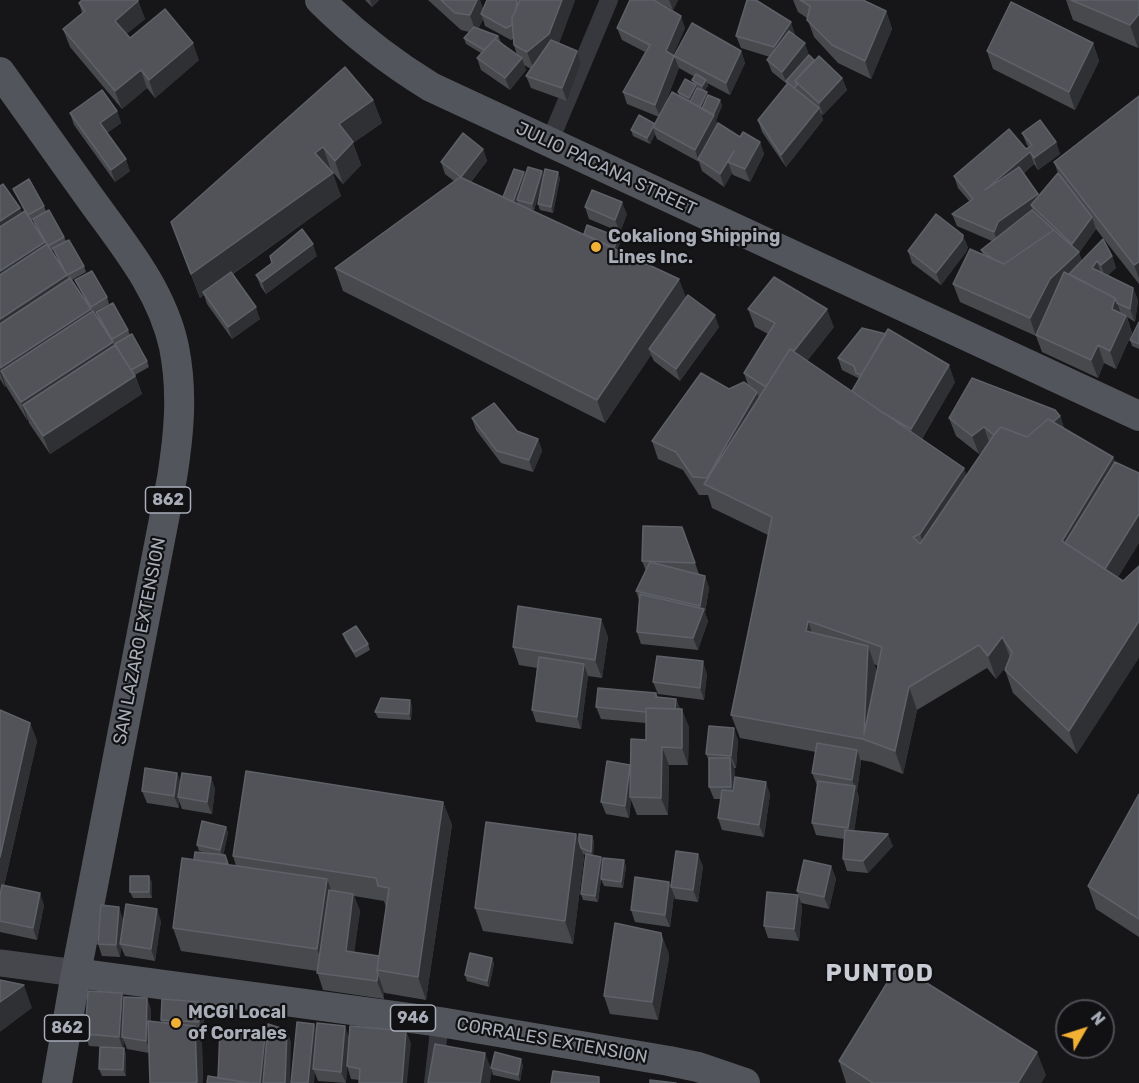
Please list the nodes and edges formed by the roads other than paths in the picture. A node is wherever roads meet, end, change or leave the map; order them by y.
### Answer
1 (320, 0) edge
2 (609, 0) edge
3 (0, 72) edge
4 (549, 142) junction
5 (1139, 416) edge
6 (0, 963) edge
7 (76, 973) junction
8 (440, 1022) junction
9 (57, 1083) edge
10 (433, 1083) edge
11 (745, 1083) edge

1 - 4 main road, JULIO PACANA STREET
2 - 4 street
3 - 7 main road, SAN LAZARO EXTENSION / 862
4 - 5 main road, JULIO PACANA STREET
6 - 7 main road, CORRALES EXTENSION / 946
7 - 8 main road, CORRALES EXTENSION / 946
7 - 9 main road, 862
8 - 10 street
8 - 11 main road, CORRALES EXTENSION / 946

